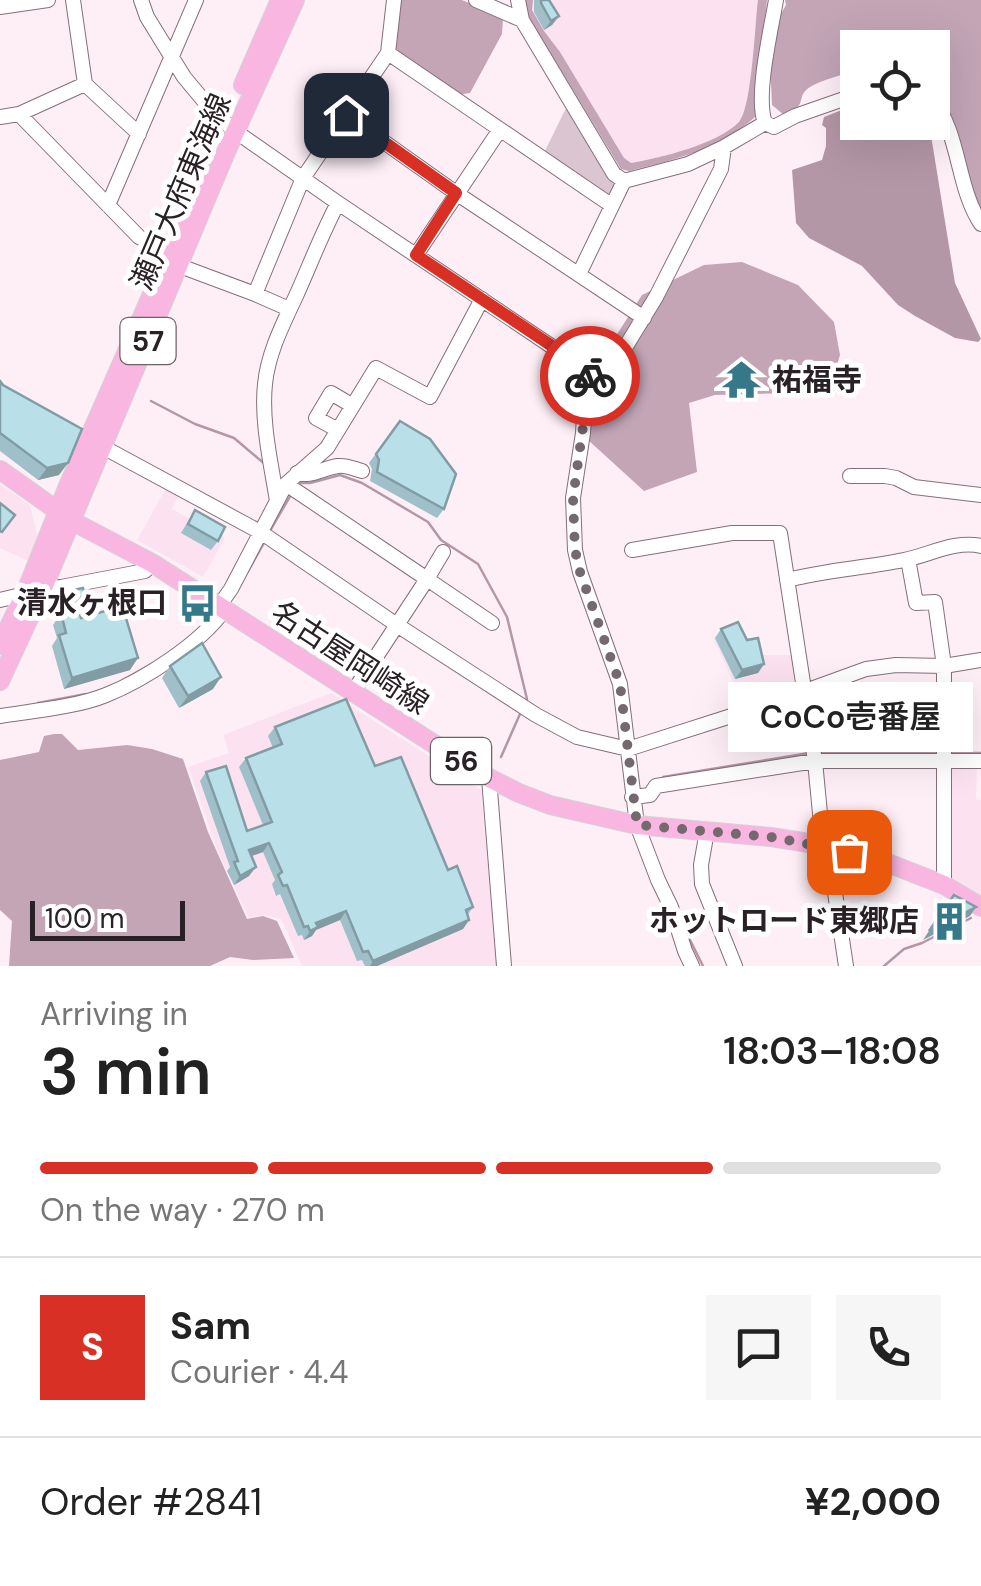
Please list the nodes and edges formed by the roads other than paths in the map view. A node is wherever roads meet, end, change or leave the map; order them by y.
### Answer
1 (48, 0) edge
2 (73, 0) edge
3 (141, 0) edge
4 (196, 0) edge
5 (280, 0) edge
6 (295, 0) edge
7 (394, 0) edge
8 (476, 0) edge
9 (518, 0) edge
10 (776, 0) edge
11 (0, 7) edge
12 (522, 20) junction
13 (388, 54) junction
14 (171, 58) junction
15 (85, 84) junction
16 (840, 100) edge
17 (19, 114) junction
18 (346, 115) junction
19 (0, 118) edge
20 (765, 122) junction
21 (231, 128) junction
22 (950, 130) edge
23 (499, 131) junction
24 (139, 134) junction
25 (724, 148) junction
26 (302, 178) junction
27 (624, 181) junction
28 (456, 193) junction
29 (338, 203) junction
30 (108, 205) junction
31 (611, 205) junction
32 (981, 224) edge
33 (416, 255) junction
34 (175, 259) junction
35 (578, 274) junction
36 (255, 294) junction
37 (482, 299) junction
38 (289, 309) junction
39 (644, 318) junction
40 (592, 368) junction
41 (353, 406) junction
42 (338, 430) junction
43 (92, 440) junction
44 (0, 470) edge
45 (297, 472) junction
46 (362, 472) dead end
47 (850, 476) dead end
48 (286, 484) junction
49 (981, 495) edge
50 (278, 501) junction
51 (65, 516) junction
52 (262, 533) junction
53 (981, 546) edge
54 (632, 550) dead end
55 (443, 552) dead end
56 (908, 559) junction
57 (152, 564) junction
58 (427, 579) junction
59 (788, 580) junction
60 (34, 591) junction
61 (0, 600) edge
62 (222, 608) junction
63 (492, 623) dead end
64 (397, 624) junction
65 (0, 645) edge
66 (981, 660) edge
67 (944, 666) junction
68 (0, 681) edge
69 (804, 691) junction
70 (353, 692) junction
71 (0, 716) edge
72 (628, 749) junction
73 (815, 761) junction
74 (944, 761) junction
75 (981, 761) edge
76 (489, 778) junction
77 (632, 796) junction
78 (637, 825) junction
79 (707, 831) junction
80 (826, 846) junction
81 (944, 886) junction
82 (981, 906) edge
83 (504, 966) edge
84 (692, 966) edge
85 (735, 966) edge
86 (846, 966) edge

1 - 11 street
2 - 15 street
3 - 14 street
4 - 14 street
5 - 21 main road, 瀬戸大府東海線 / 57
6 - 21 main road, 瀬戸大府東海線 / 57
7 - 13 street
8 - 12 street
9 - 12 street
10 - 20 street
12 - 27 street
13 - 18 street
13 - 23 street
14 - 21 street
14 - 24 street
15 - 17 street
15 - 24 street
16 - 20 street
17 - 19 street
17 - 30 street
18 - 26 street
18 - 28 street
20 - 25 street
21 - 26 street
21 - 34 main road, 瀬戸大府東海線 / 57
22 - 32 street
23 - 28 street
23 - 31 street
24 - 30 street
25 - 27 street
25 - 39 street
26 - 29 street
26 - 36 street
27 - 31 street
28 - 33 street
28 - 35 street
29 - 33 street
29 - 38 street
30 - 34 street
31 - 35 street
33 - 37 street
34 - 36 street
34 - 43 main road, 瀬戸大府東海線 / 57
35 - 39 street
36 - 38 street
37 - 40 street
37 - 41 street
38 - 50 street
39 - 40 street
40 - 72 street
41 - 42 street
41 - 42 street
42 - 45 street
43 - 51 main road, 瀬戸大府東海線 / 57
43 - 52 street
44 - 51 main road, 名古屋岡崎線 / 56
45 - 46 street
45 - 48 street
47 - 49 street
48 - 50 street
48 - 58 street
50 - 52 street
51 - 57 main road, 名古屋岡崎線 / 56
51 - 60 main road, 瀬戸大府東海線 / 57
52 - 62 street
52 - 64 street
53 - 56 street
54 - 59 street
55 - 58 street
56 - 59 street
56 - 67 street
57 - 60 street
57 - 62 main road, 名古屋岡崎線 / 56
58 - 63 street
58 - 64 street
59 - 69 street
60 - 61 street
60 - 65 main road, 瀬戸大府東海線 / 57
60 - 68 main road, 瀬戸大府東海線 / 57
62 - 70 main road, 名古屋岡崎線 / 56
62 - 71 street
64 - 70 street
64 - 72 street
66 - 67 street
67 - 69 street
67 - 74 street
69 - 72 street
69 - 73 street
70 - 76 main road, 名古屋岡崎線 / 56
72 - 77 street
73 - 74 street
73 - 77 street
73 - 80 street
74 - 75 street
74 - 81 street
76 - 78 main road, 名古屋岡崎線 / 56
76 - 83 street
77 - 78 street
78 - 79 main road, 名古屋岡崎線 / 56
78 - 84 street
79 - 80 main road, 名古屋岡崎線 / 56
79 - 85 street
80 - 81 main road, 名古屋岡崎線 / 56
80 - 86 street
81 - 82 main road, 名古屋岡崎線 / 56

